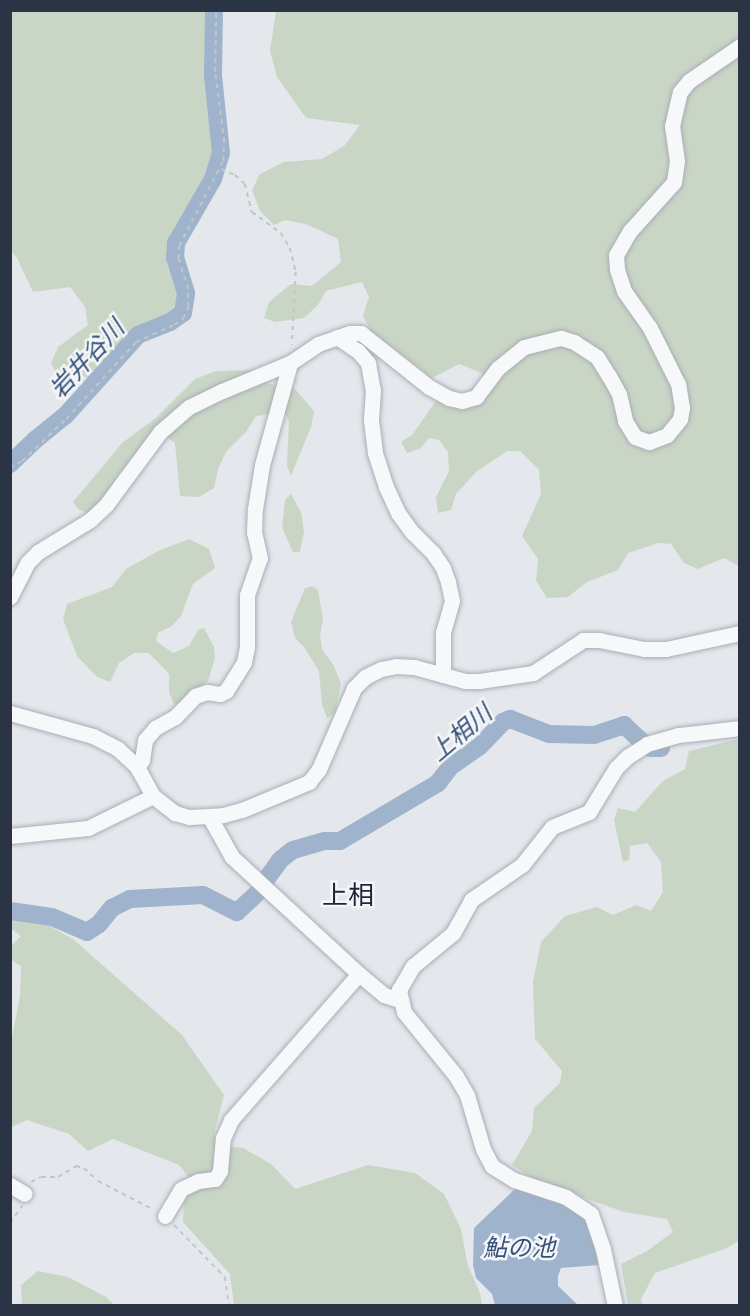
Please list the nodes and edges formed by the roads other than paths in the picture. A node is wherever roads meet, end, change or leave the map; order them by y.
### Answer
1 (740, 46) edge
2 (337, 337) junction
3 (290, 363) junction
4 (10, 597) edge
5 (740, 633) edge
6 (443, 675) junction
7 (10, 713) edge
8 (740, 728) edge
9 (137, 767) junction
10 (153, 796) junction
11 (209, 816) junction
12 (10, 836) edge
13 (359, 974) junction
14 (399, 1000) junction
15 (10, 1185) edge
16 (25, 1194) road end
17 (165, 1216) road end
18 (615, 1305) edge

1 - 2 street
2 - 3 street
2 - 6 street
3 - 4 street
3 - 9 street
5 - 6 street
6 - 11 street
7 - 9 street
8 - 14 street
9 - 10 street
10 - 11 street
10 - 12 street
11 - 13 street
13 - 14 street
13 - 17 street
14 - 18 street
15 - 16 street

